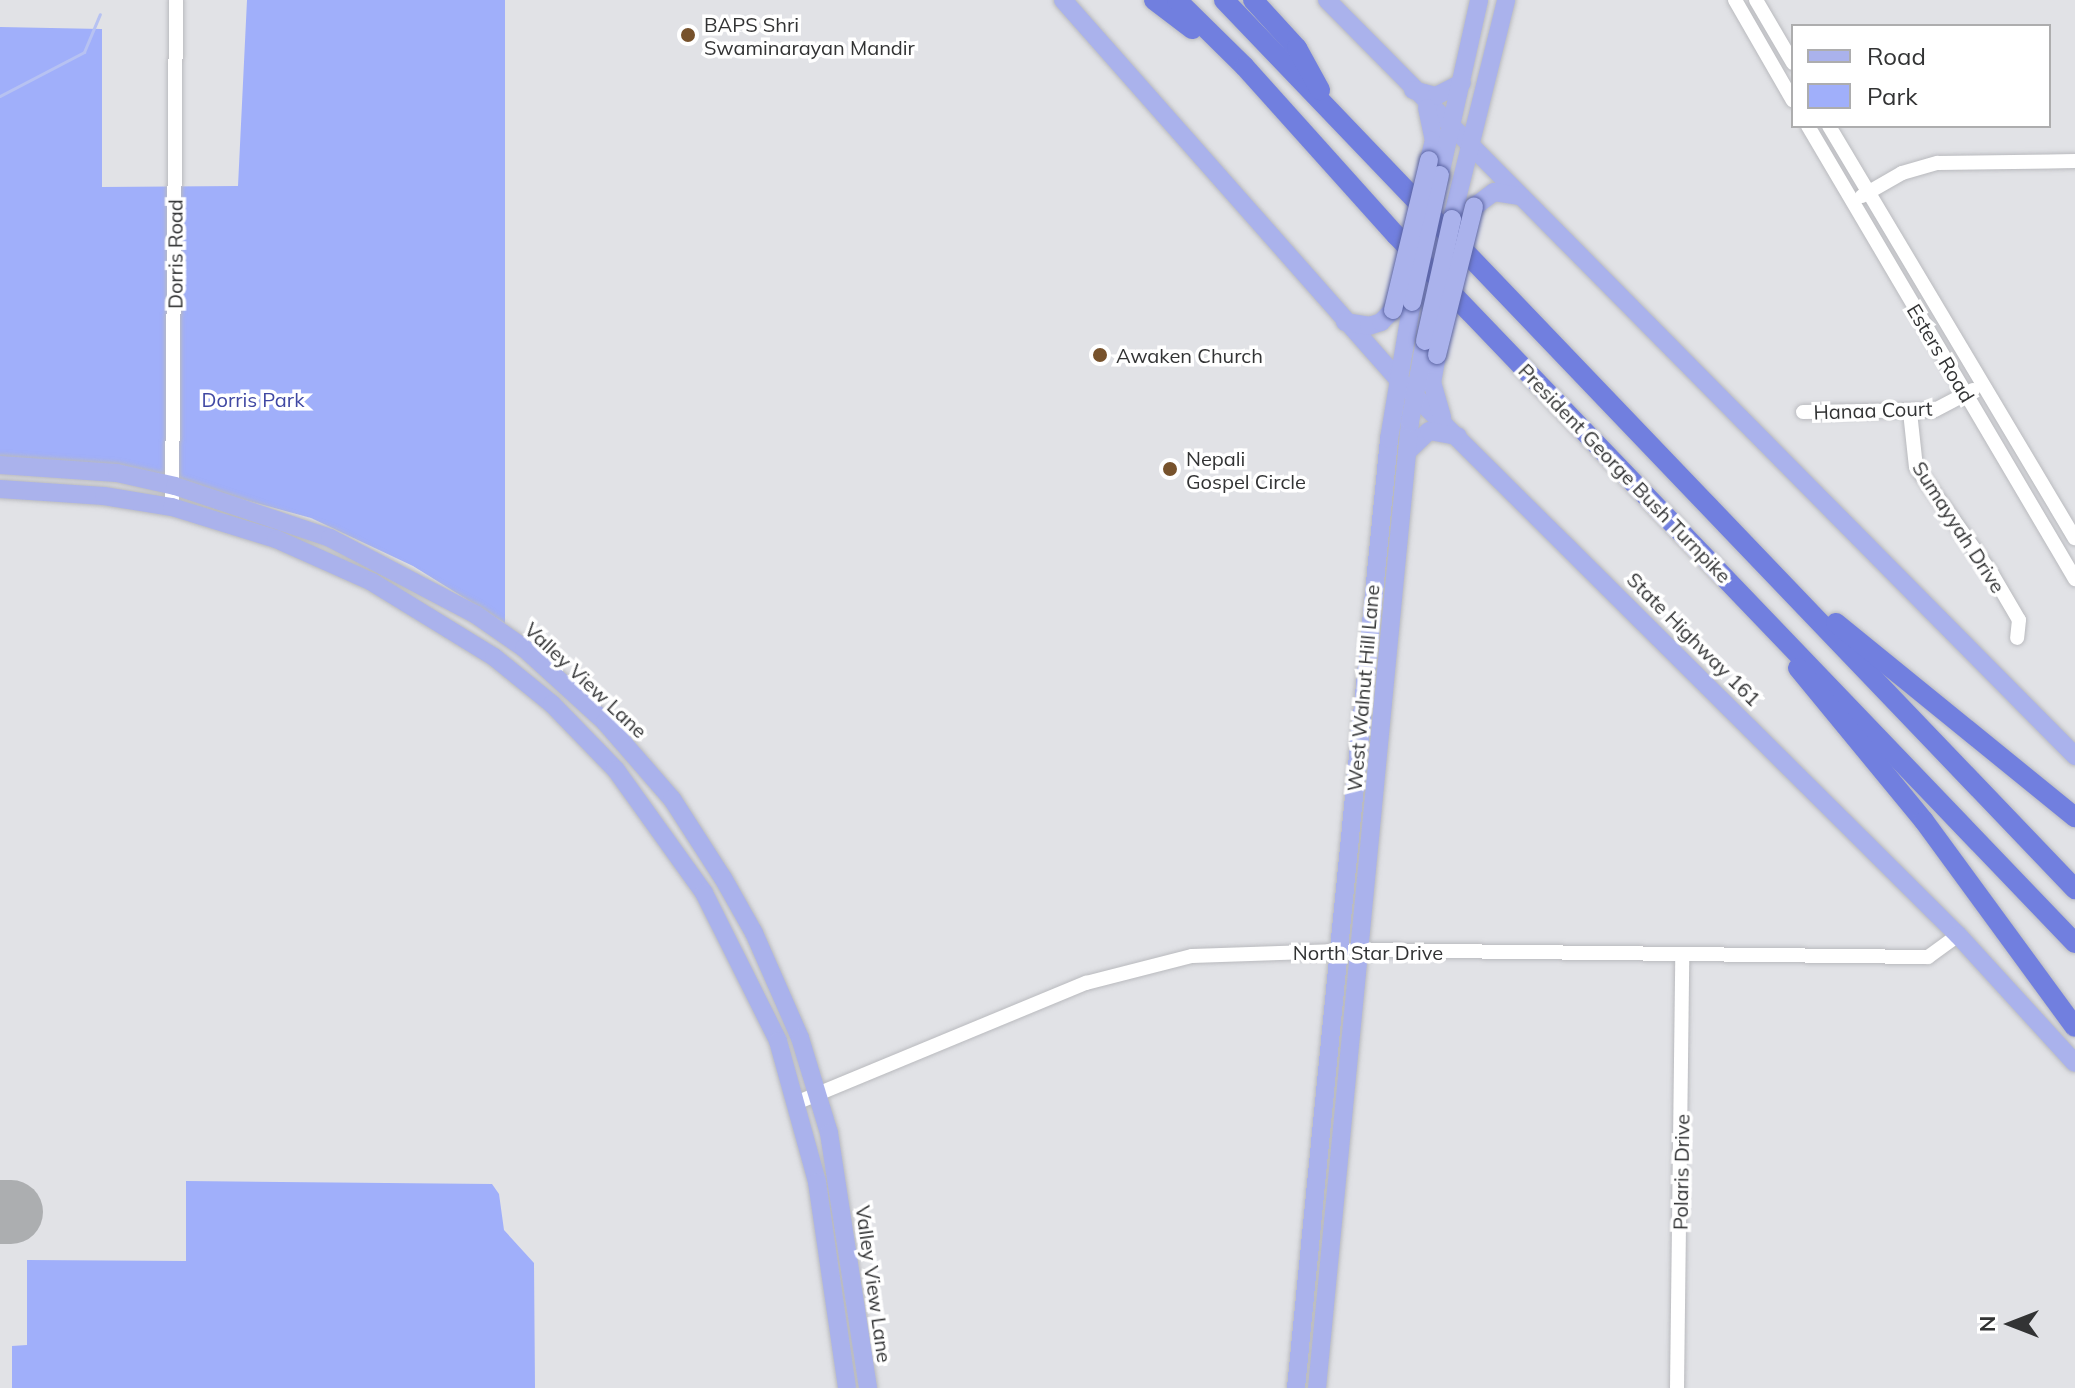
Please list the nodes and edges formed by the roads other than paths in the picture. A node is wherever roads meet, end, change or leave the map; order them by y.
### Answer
1 (176, 0) edge
2 (1063, 0) edge
3 (1154, 0) edge
4 (1177, 0) edge
5 (1224, 0) edge
6 (1253, 0) edge
7 (1327, 0) edge
8 (1479, 0) edge
9 (1505, 0) edge
10 (1735, 0) edge
11 (1756, 0) edge
12 (1791, 59) edge
13 (1772, 65) junction
14 (1245, 67) junction
15 (1462, 83) junction
16 (1420, 96) junction
17 (1791, 98) edge
18 (1334, 114) junction
19 (1450, 128) junction
20 (1809, 128) edge
21 (1830, 128) edge
22 (1468, 145) junction
23 (2075, 161) edge
24 (1434, 167) junction
25 (1868, 193) junction
26 (1520, 196) junction
27 (1850, 201) junction
28 (1345, 322) junction
29 (1431, 348) junction
30 (1396, 377) junction
31 (1983, 384) junction
32 (1966, 394) junction
33 (1414, 395) junction
34 (1803, 412) dead end
35 (1910, 412) junction
36 (1443, 419) junction
37 (1461, 437) junction
38 (1407, 452) junction
39 (0, 465) edge
40 (175, 486) junction
41 (0, 489) edge
42 (172, 507) junction
43 (2075, 538) edge
44 (1386, 572) junction
45 (1778, 578) junction
46 (2075, 579) edge
47 (1750, 604) junction
48 (2017, 638) dead end
49 (2075, 756) edge
50 (2075, 817) edge
51 (2075, 889) edge
52 (1958, 935) junction
53 (2075, 943) edge
54 (1338, 950) junction
55 (1360, 950) junction
56 (1682, 955) junction
57 (2075, 1027) edge
58 (2075, 1063) edge
59 (818, 1092) junction
60 (798, 1102) junction
61 (1318, 1163) junction
62 (1338, 1165) junction
63 (1311, 1337) junction
64 (847, 1388) edge
65 (868, 1388) edge
66 (1296, 1388) edge
67 (1317, 1388) edge
68 (1677, 1388) edge

1 - 40 street, Dorris Road
2 - 28 main road, State Highway 161
3 - 14 highway
4 - 14 highway, President George Bush Turnpike
5 - 18 highway, President George Bush Turnpike
6 - 18 highway
7 - 16 main road
8 - 15 main road, West Walnut Hill Lane
9 - 22 main road, West Walnut Hill Lane
10 - 13 street
11 - 12 street
12 - 13 street
13 - 17 street
14 - 47 highway, President George Bush Turnpike
15 - 16 main road
15 - 19 main road, West Walnut Hill Lane
16 - 19 main road
16 - 24 main road
18 - 45 highway, President George Bush Turnpike
19 - 22 main road
19 - 24 main road, West Walnut Hill Lane
20 - 27 street, Esters Road
21 - 25 street, Esters Road
22 - 26 main road
22 - 29 main road, West Walnut Hill Lane, bridge
23 - 25 street
24 - 28 main road, bridge
24 - 30 main road, West Walnut Hill Lane, bridge
25 - 27 street
25 - 31 street, Esters Road
26 - 29 main road, bridge
26 - 49 main road
27 - 32 street, Esters Road
28 - 30 main road, State Highway 161
29 - 33 main road, West Walnut Hill Lane
29 - 36 main road
30 - 33 main road, State Highway 161
30 - 44 main road, West Walnut Hill Lane
31 - 32 street, Hanaa Court
31 - 43 street, Esters Road
32 - 35 street, Hanaa Court
32 - 46 street, Esters Road
33 - 36 main road, State Highway 161
33 - 38 main road, West Walnut Hill Lane
34 - 35 street, Hanaa Court
35 - 48 street, Sumayyah Drive
36 - 37 main road, State Highway 161
37 - 38 main road
37 - 52 main road, State Highway 161
38 - 44 main road, West Walnut Hill Lane
39 - 40 main road, Valley View Lane
40 - 42 street, Dorris Road
40 - 59 main road, Valley View Lane
41 - 42 main road, Valley View Lane
42 - 60 main road, Valley View Lane
44 - 54 main road, West Walnut Hill Lane
44 - 55 main road, West Walnut Hill Lane
45 - 50 highway
45 - 51 highway, President George Bush Turnpike
47 - 53 highway, President George Bush Turnpike
47 - 57 highway
52 - 56 street, North Star Drive
52 - 58 main road, State Highway 161
54 - 55 street, North Star Drive
54 - 59 street, North Star Drive
54 - 61 main road, West Walnut Hill Lane
55 - 56 street, North Star Drive
55 - 62 main road, West Walnut Hill Lane
56 - 68 street, Polaris Drive
59 - 60 street, North Star Drive
59 - 65 main road, Valley View Lane
60 - 64 main road, Valley View Lane
61 - 62 main road
61 - 63 main road, West Walnut Hill Lane
62 - 63 main road, West Walnut Hill Lane
63 - 66 main road, West Walnut Hill Lane
63 - 67 main road, West Walnut Hill Lane

